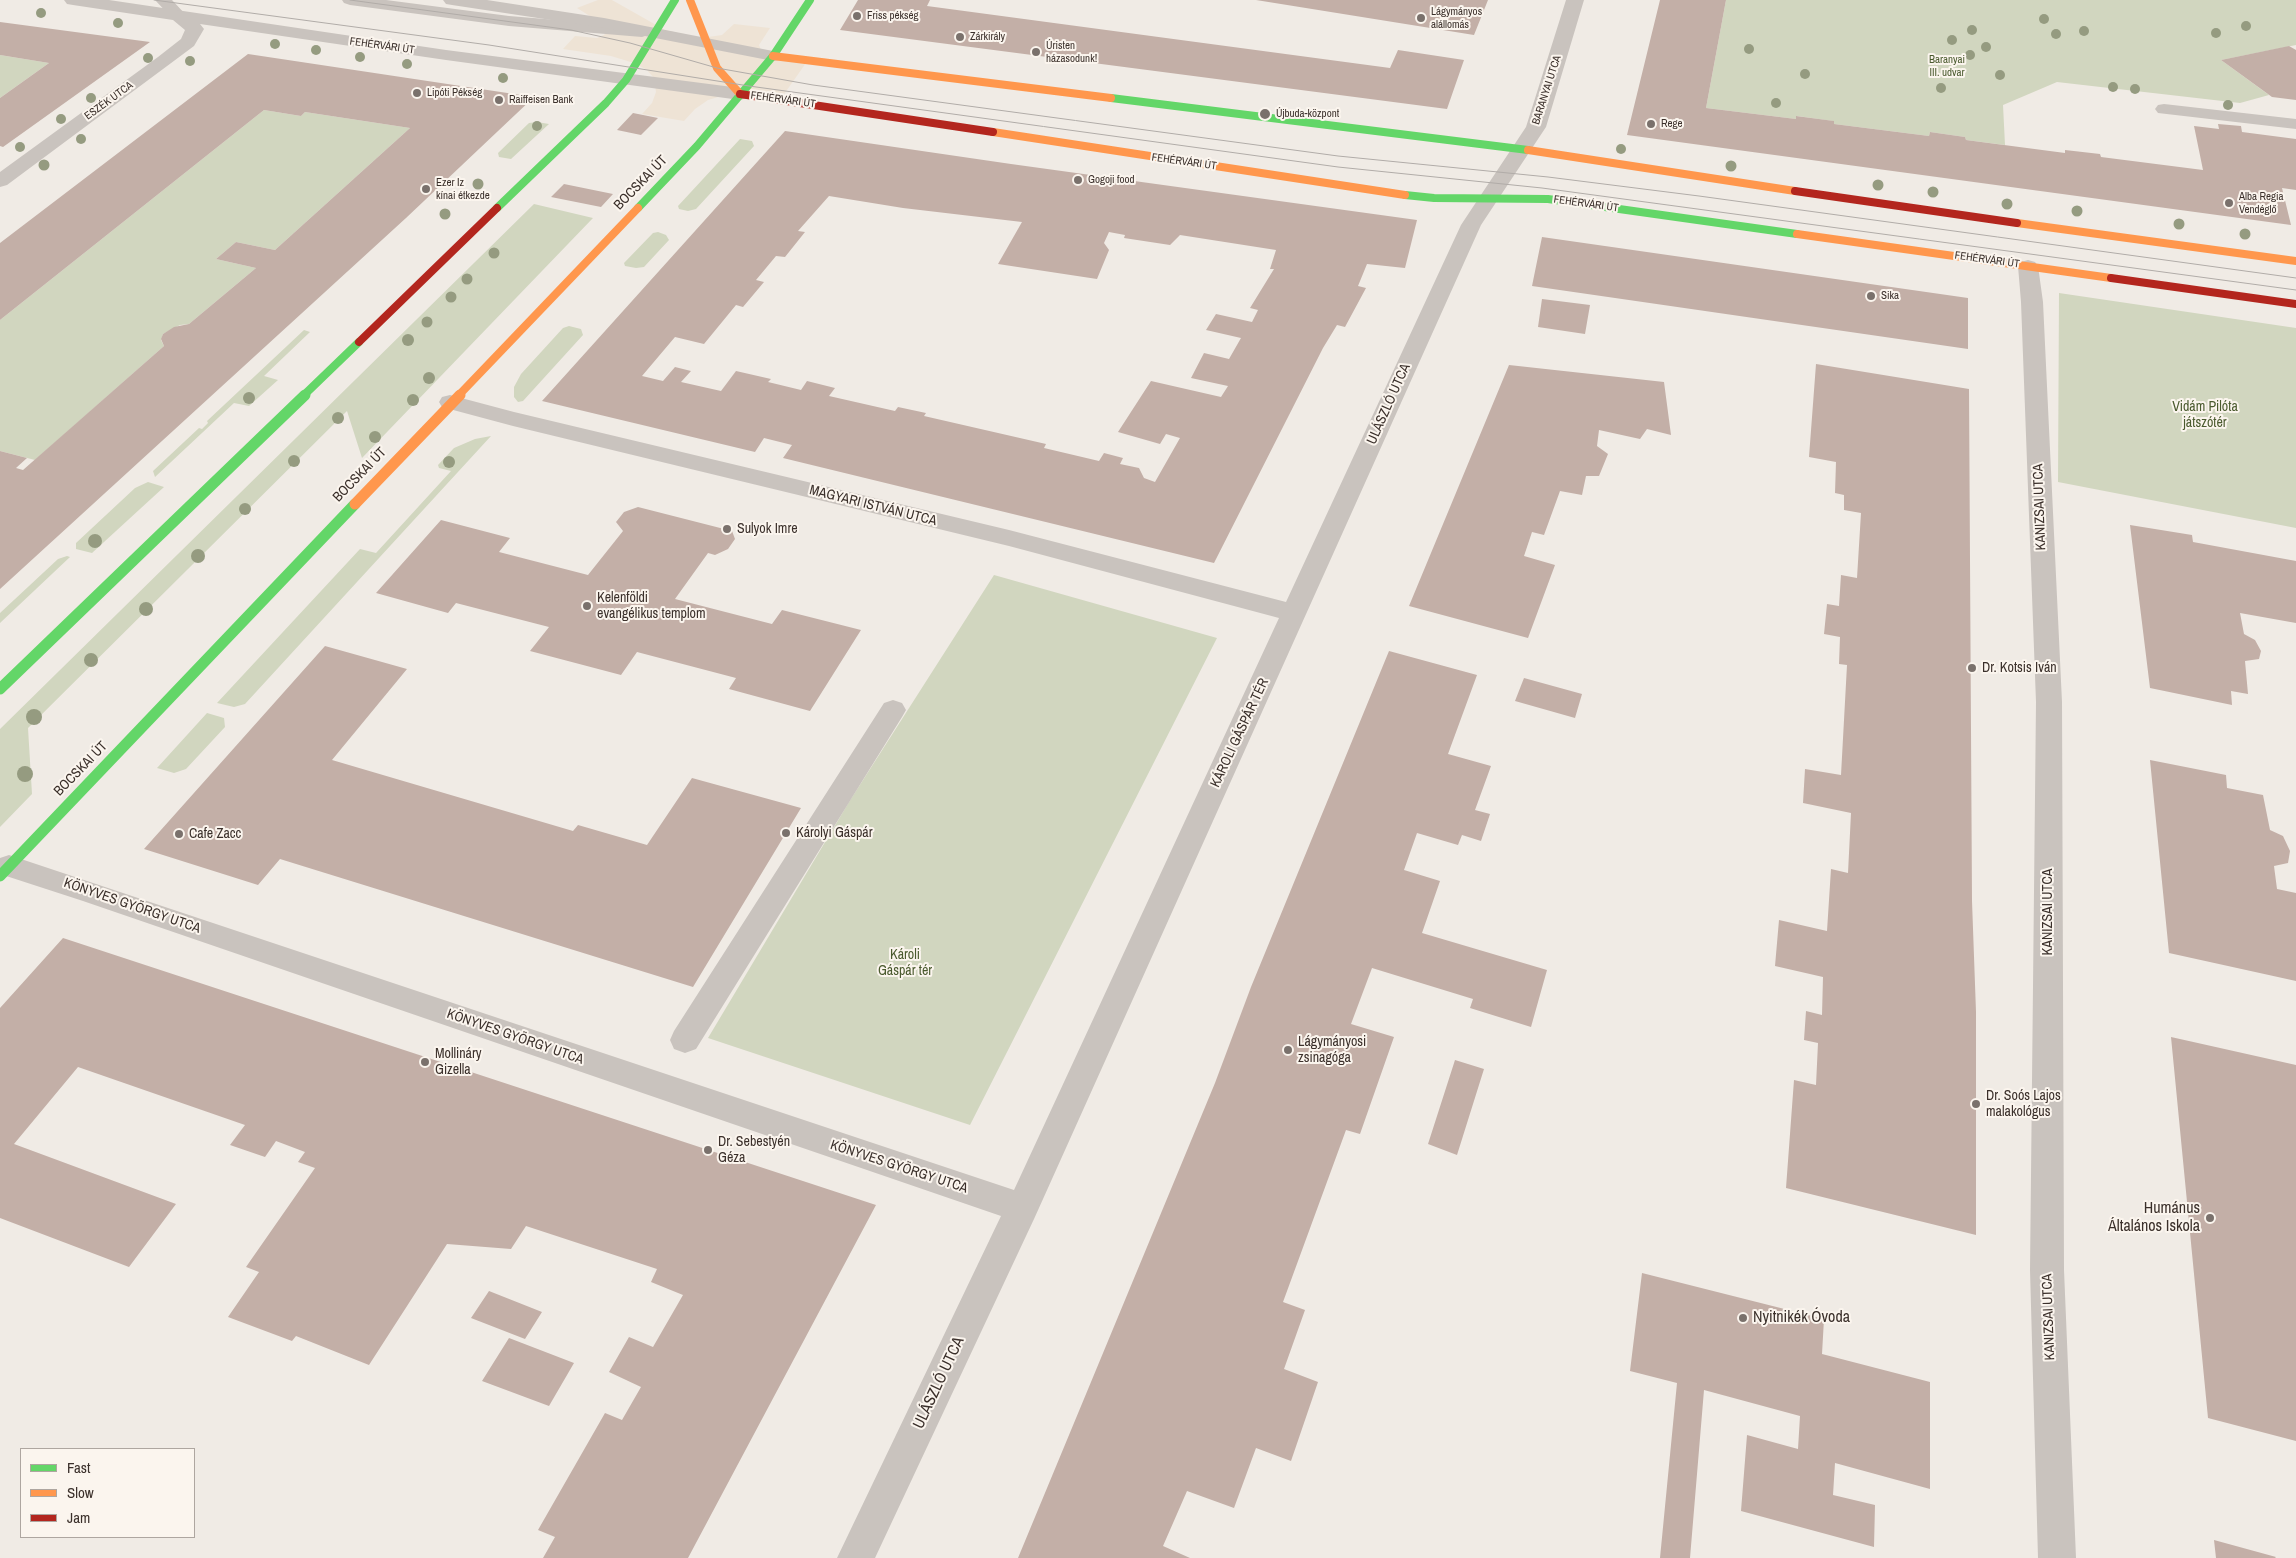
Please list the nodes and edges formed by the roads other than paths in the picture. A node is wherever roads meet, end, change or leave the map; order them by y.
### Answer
1 (73, 0) edge
2 (163, 0) edge
3 (350, 0) edge
4 (452, 0) edge
5 (675, 0) edge
6 (690, 0) edge
7 (810, 0) edge
8 (1575, 0) edge
9 (178, 15) junction
10 (655, 32) junction
11 (708, 42) junction
12 (773, 56) junction
13 (626, 80) junction
14 (740, 94) junction
15 (2164, 109) dead end
16 (2296, 124) edge
17 (1522, 149) junction
18 (0, 181) edge
19 (1489, 198) junction
20 (2296, 261) edge
21 (2028, 266) junction
22 (2296, 304) edge
23 (450, 402) junction
24 (1295, 613) junction
25 (0, 689) edge
26 (893, 710) dead end
27 (4, 871) edge
28 (685, 1040) dead end
29 (1022, 1208) junction
30 (856, 1558) edge
31 (2057, 1558) edge

1 - 9 street, FEHÉRVÁRI ÚT
2 - 9 lane
3 - 10 lane
4 - 10 street
5 - 10 street
6 - 11 street
7 - 12 street, BOCSKAI ÚT
8 - 17 street, BARANYAI UTCA
9 - 13 street, FEHÉRVÁRI ÚT
9 - 18 street, ESZÉK UTCA
10 - 11 street
10 - 13 street
11 - 12 street
11 - 14 street
12 - 14 street, BOCSKAI ÚT
12 - 17 street
13 - 14 street, FEHÉRVÁRI ÚT
13 - 25 street
14 - 19 street, FEHÉRVÁRI ÚT
14 - 23 street, BOCSKAI ÚT
15 - 16 lane
17 - 19 street, BARANYAI UTCA
17 - 20 street
19 - 21 street, FEHÉRVÁRI ÚT
19 - 24 street, ULÁSZLÓ UTCA
21 - 22 street, FEHÉRVÁRI ÚT
21 - 31 street, KANIZSAI UTCA
23 - 24 street, MAGYARI ISTVÁN UTCA
23 - 27 street, BOCSKAI ÚT
24 - 29 street, KÁROLI GÁSPÁR TÉR
26 - 28 street
27 - 29 street, KÖNYVES GYÖRGY UTCA
29 - 30 street, ULÁSZLÓ UTCA

